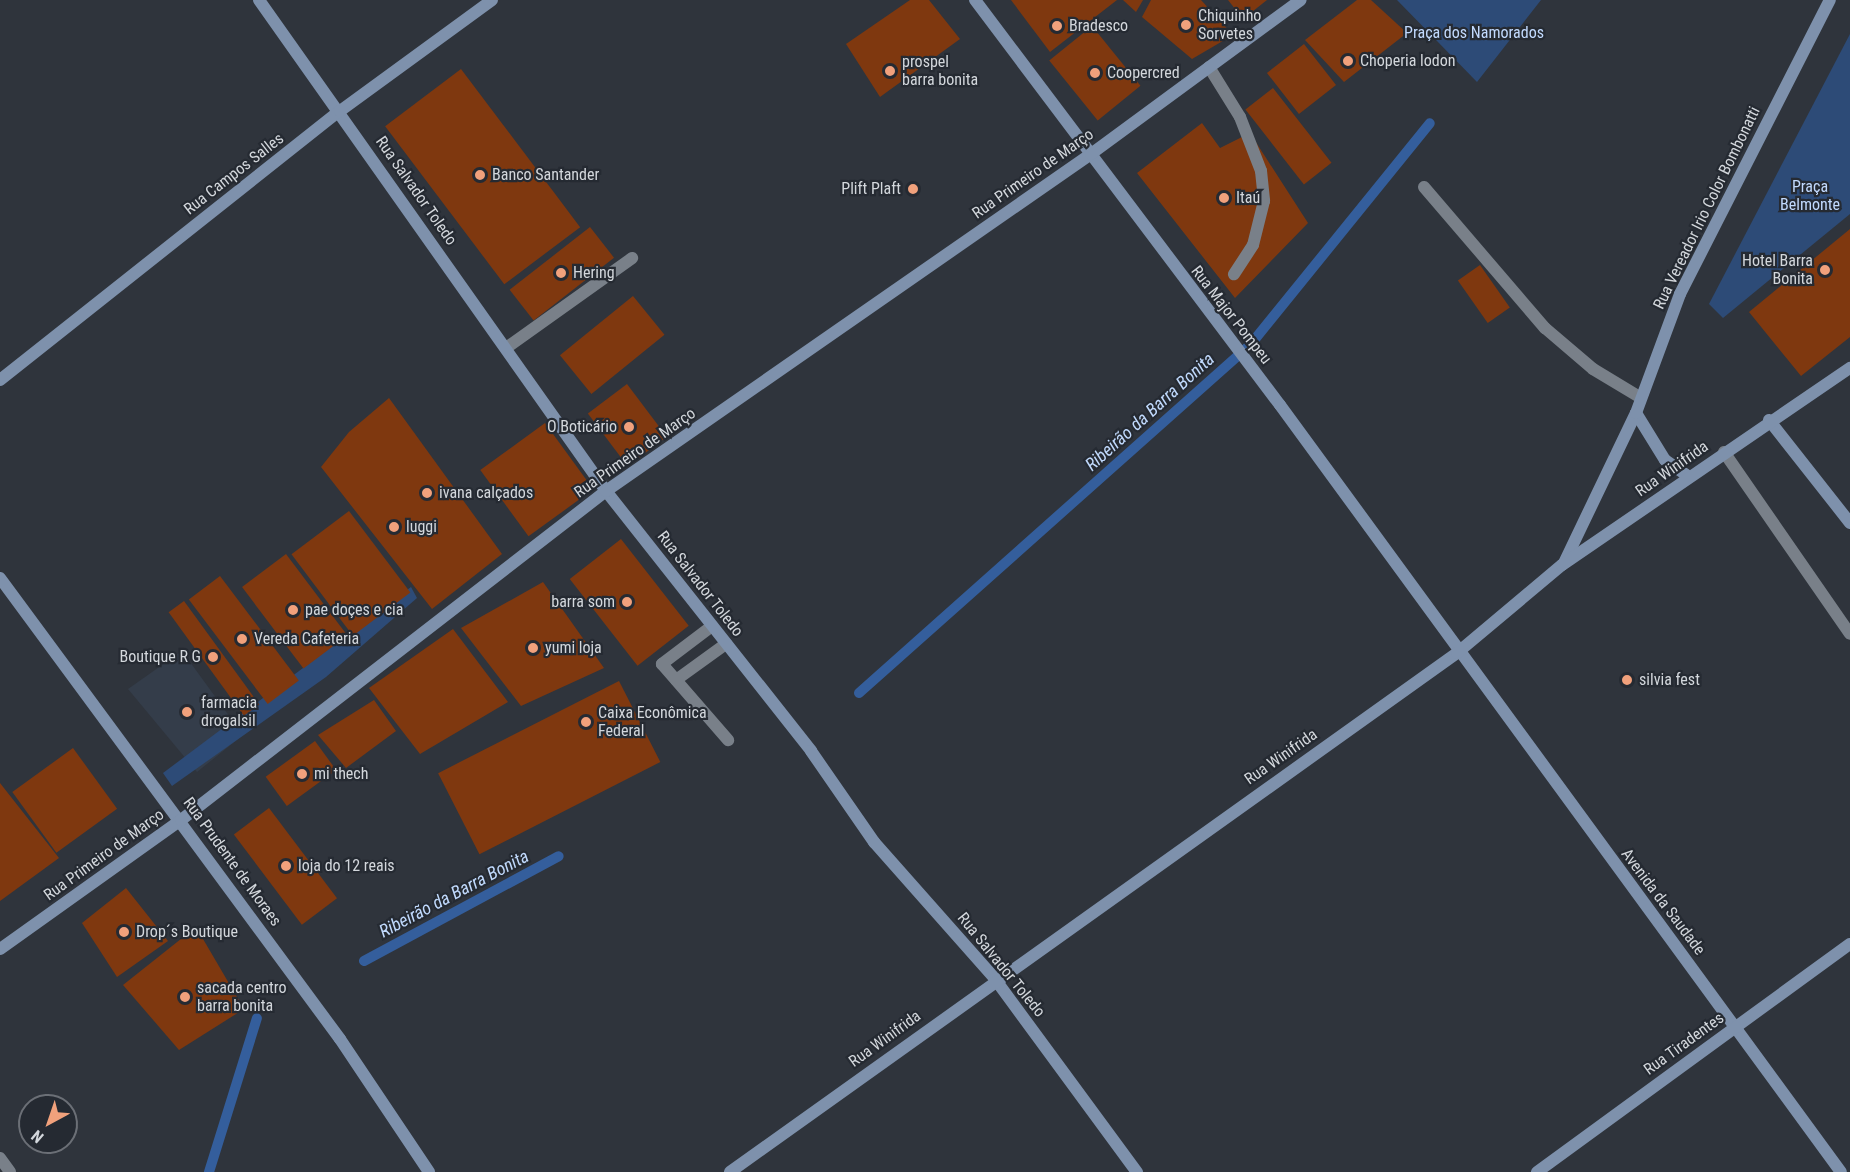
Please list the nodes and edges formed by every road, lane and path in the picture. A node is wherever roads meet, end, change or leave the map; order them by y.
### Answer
1 (259, 0) edge
2 (492, 0) edge
3 (975, 0) edge
4 (1301, 0) edge
5 (1830, 0) edge
6 (1209, 67) junction
7 (340, 111) junction
8 (1091, 154) junction
9 (1424, 187) dead end
10 (632, 258) dead end
11 (1234, 274) dead end
12 (506, 348) junction
13 (1850, 368) edge
14 (0, 380) edge
15 (1641, 398) junction
16 (1636, 413) junction
17 (1769, 420) junction
18 (1724, 452) junction
19 (1689, 477) junction
20 (606, 491) junction
21 (1850, 524) edge
22 (1562, 565) junction
23 (0, 578) edge
24 (712, 626) junction
25 (1850, 634) edge
26 (726, 644) junction
27 (1457, 653) junction
28 (676, 680) junction
29 (728, 740) dead end
30 (181, 820) junction
31 (1850, 944) edge
32 (0, 949) edge
33 (995, 979) junction
34 (1735, 1027) junction
35 (0, 1158) edge
36 (10, 1172) edge
37 (429, 1172) edge
38 (730, 1172) edge
39 (1137, 1172) edge
40 (1537, 1172) edge
41 (1841, 1172) edge

1 - 7 street, Rua Salvador Toledo
2 - 7 street, Rua Campos Salles
3 - 8 street, Rua Major Pompeu
4 - 6 street, Rua Primeiro de Março
5 - 15 street, Rua Vereador Irio Color Bombonatti
6 - 8 street, Rua Primeiro de Março
6 - 11 street
7 - 12 street, Rua Salvador Toledo
7 - 14 street, Rua Campos Salles
8 - 20 street, Rua Primeiro de Março
8 - 27 street, Rua Major Pompeu
9 - 15 street
10 - 12 street
12 - 20 street, Rua Salvador Toledo
13 - 17 street, Rua Winifrida
15 - 16 street, Rua Vereador Irio Color Bombonatti
16 - 19 street
16 - 22 street, Rua Vereador Irio Color Bombonatti
17 - 18 street, Rua Winifrida
17 - 21 street
18 - 19 street, Rua Winifrida
18 - 25 street
19 - 22 street, Rua Winifrida
20 - 24 street, Rua Salvador Toledo
20 - 30 street, Rua Primeiro de Março
22 - 27 street, Rua Winifrida
23 - 30 street, Rua Prudente de Moraes
24 - 26 street, Rua Salvador Toledo
24 - 28 street
26 - 28 street
26 - 33 street, Rua Salvador Toledo
27 - 33 street, Rua Winifrida
27 - 34 street, Avenida da Saudade
28 - 29 street
30 - 32 street, Rua Primeiro de Março
30 - 37 street, Rua Prudente de Moraes
31 - 34 street, Rua Tiradentes
33 - 38 street, Rua Winifrida
33 - 39 street, Rua Salvador Toledo
34 - 40 street, Rua Tiradentes
34 - 41 street, Avenida da Saudade
35 - 36 street

